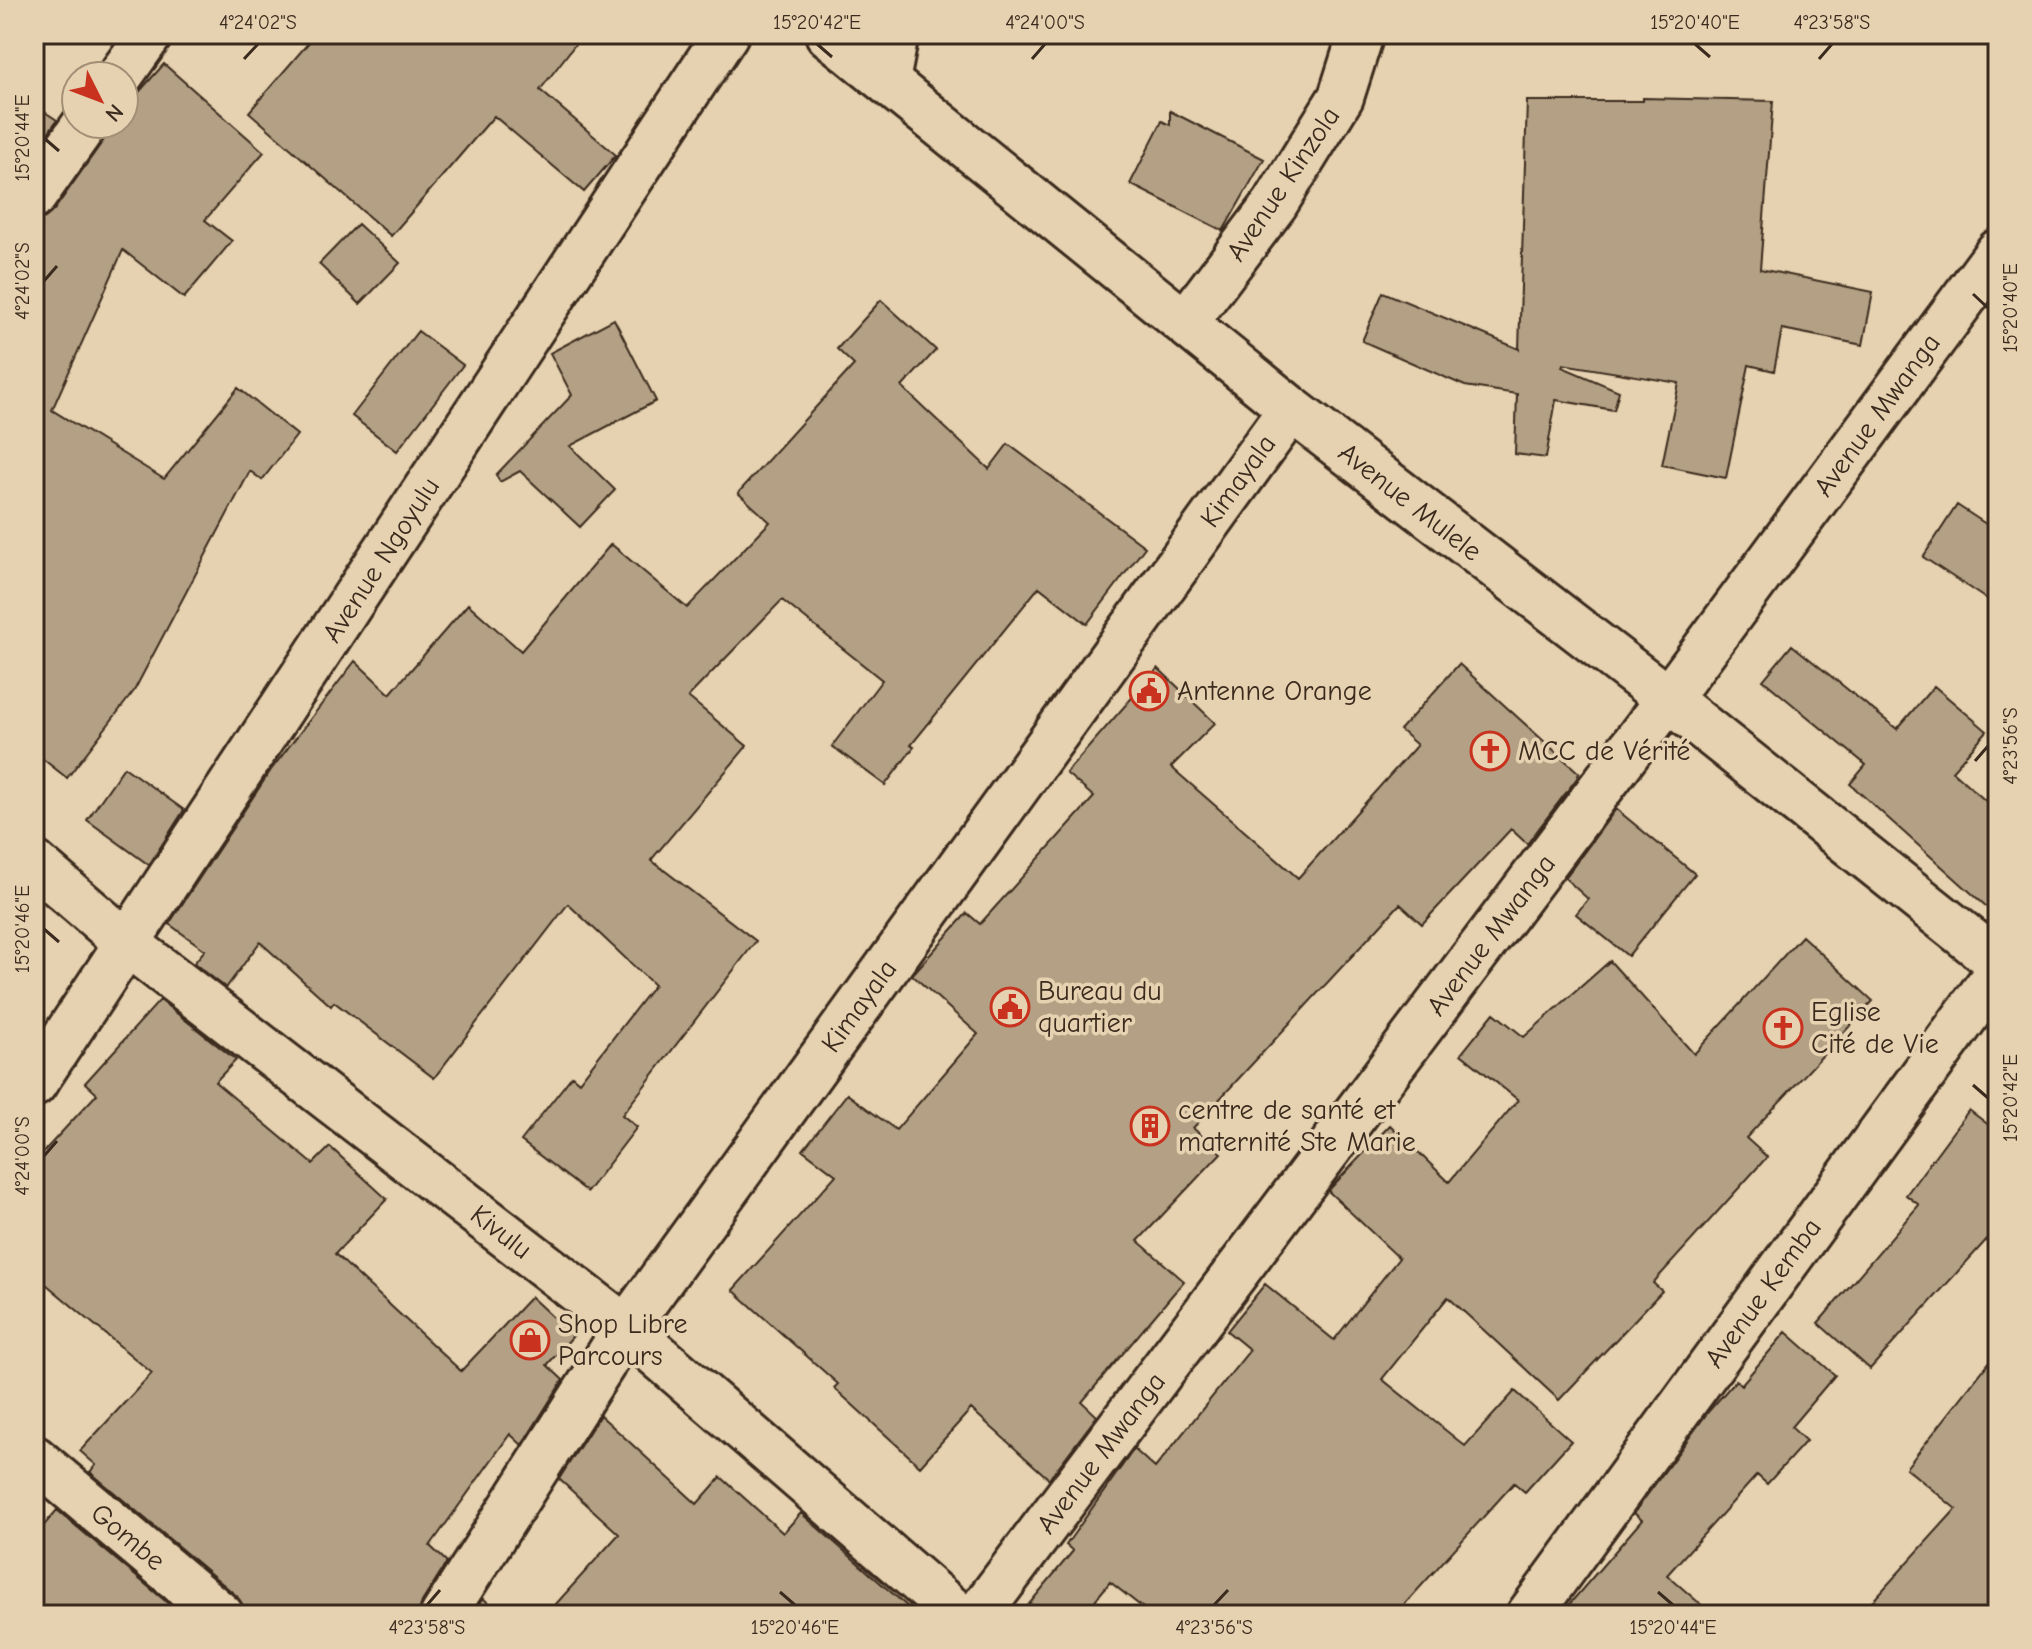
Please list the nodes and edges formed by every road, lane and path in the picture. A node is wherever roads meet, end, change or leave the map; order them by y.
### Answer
1 (150, 34) edge
2 (726, 34) edge
3 (828, 34) edge
4 (896, 34) edge
5 (1361, 34) edge
6 (131, 60) edge
7 (887, 81) junction
8 (74, 140) edge
9 (34, 196) edge
10 (1998, 252) edge
11 (1185, 323) junction
12 (1291, 409) junction
13 (1668, 699) junction
14 (34, 863) edge
15 (128, 944) junction
16 (1998, 962) edge
17 (1998, 972) edge
18 (34, 1084) edge
19 (626, 1328) junction
20 (34, 1458) edge
21 (221, 1615) edge
22 (443, 1615) edge
23 (958, 1615) edge
24 (978, 1615) edge
25 (1529, 1615) edge

1 - 6 street
2 - 15 street, Avenue Ngoyulu
3 - 7 street, Avenue Mulele
4 - 7 street
5 - 11 street, Avenue Kinzola
7 - 11 street, Avenue Mulele
8 - 9 street
10 - 13 street, Avenue Mwanga
11 - 12 street, Avenue Mulele
12 - 13 street, Avenue Mulele
12 - 19 street, Kimayala
13 - 16 street, Avenue Mulele
13 - 24 street, Avenue Mwanga
14 - 15 street, Kivulu
15 - 18 street, Avenue Ngoyulu
15 - 19 street, Kivulu
17 - 25 street, Avenue Kemba
19 - 22 street, Kimayala
19 - 23 street, Kivulu
20 - 21 street, Gombe

